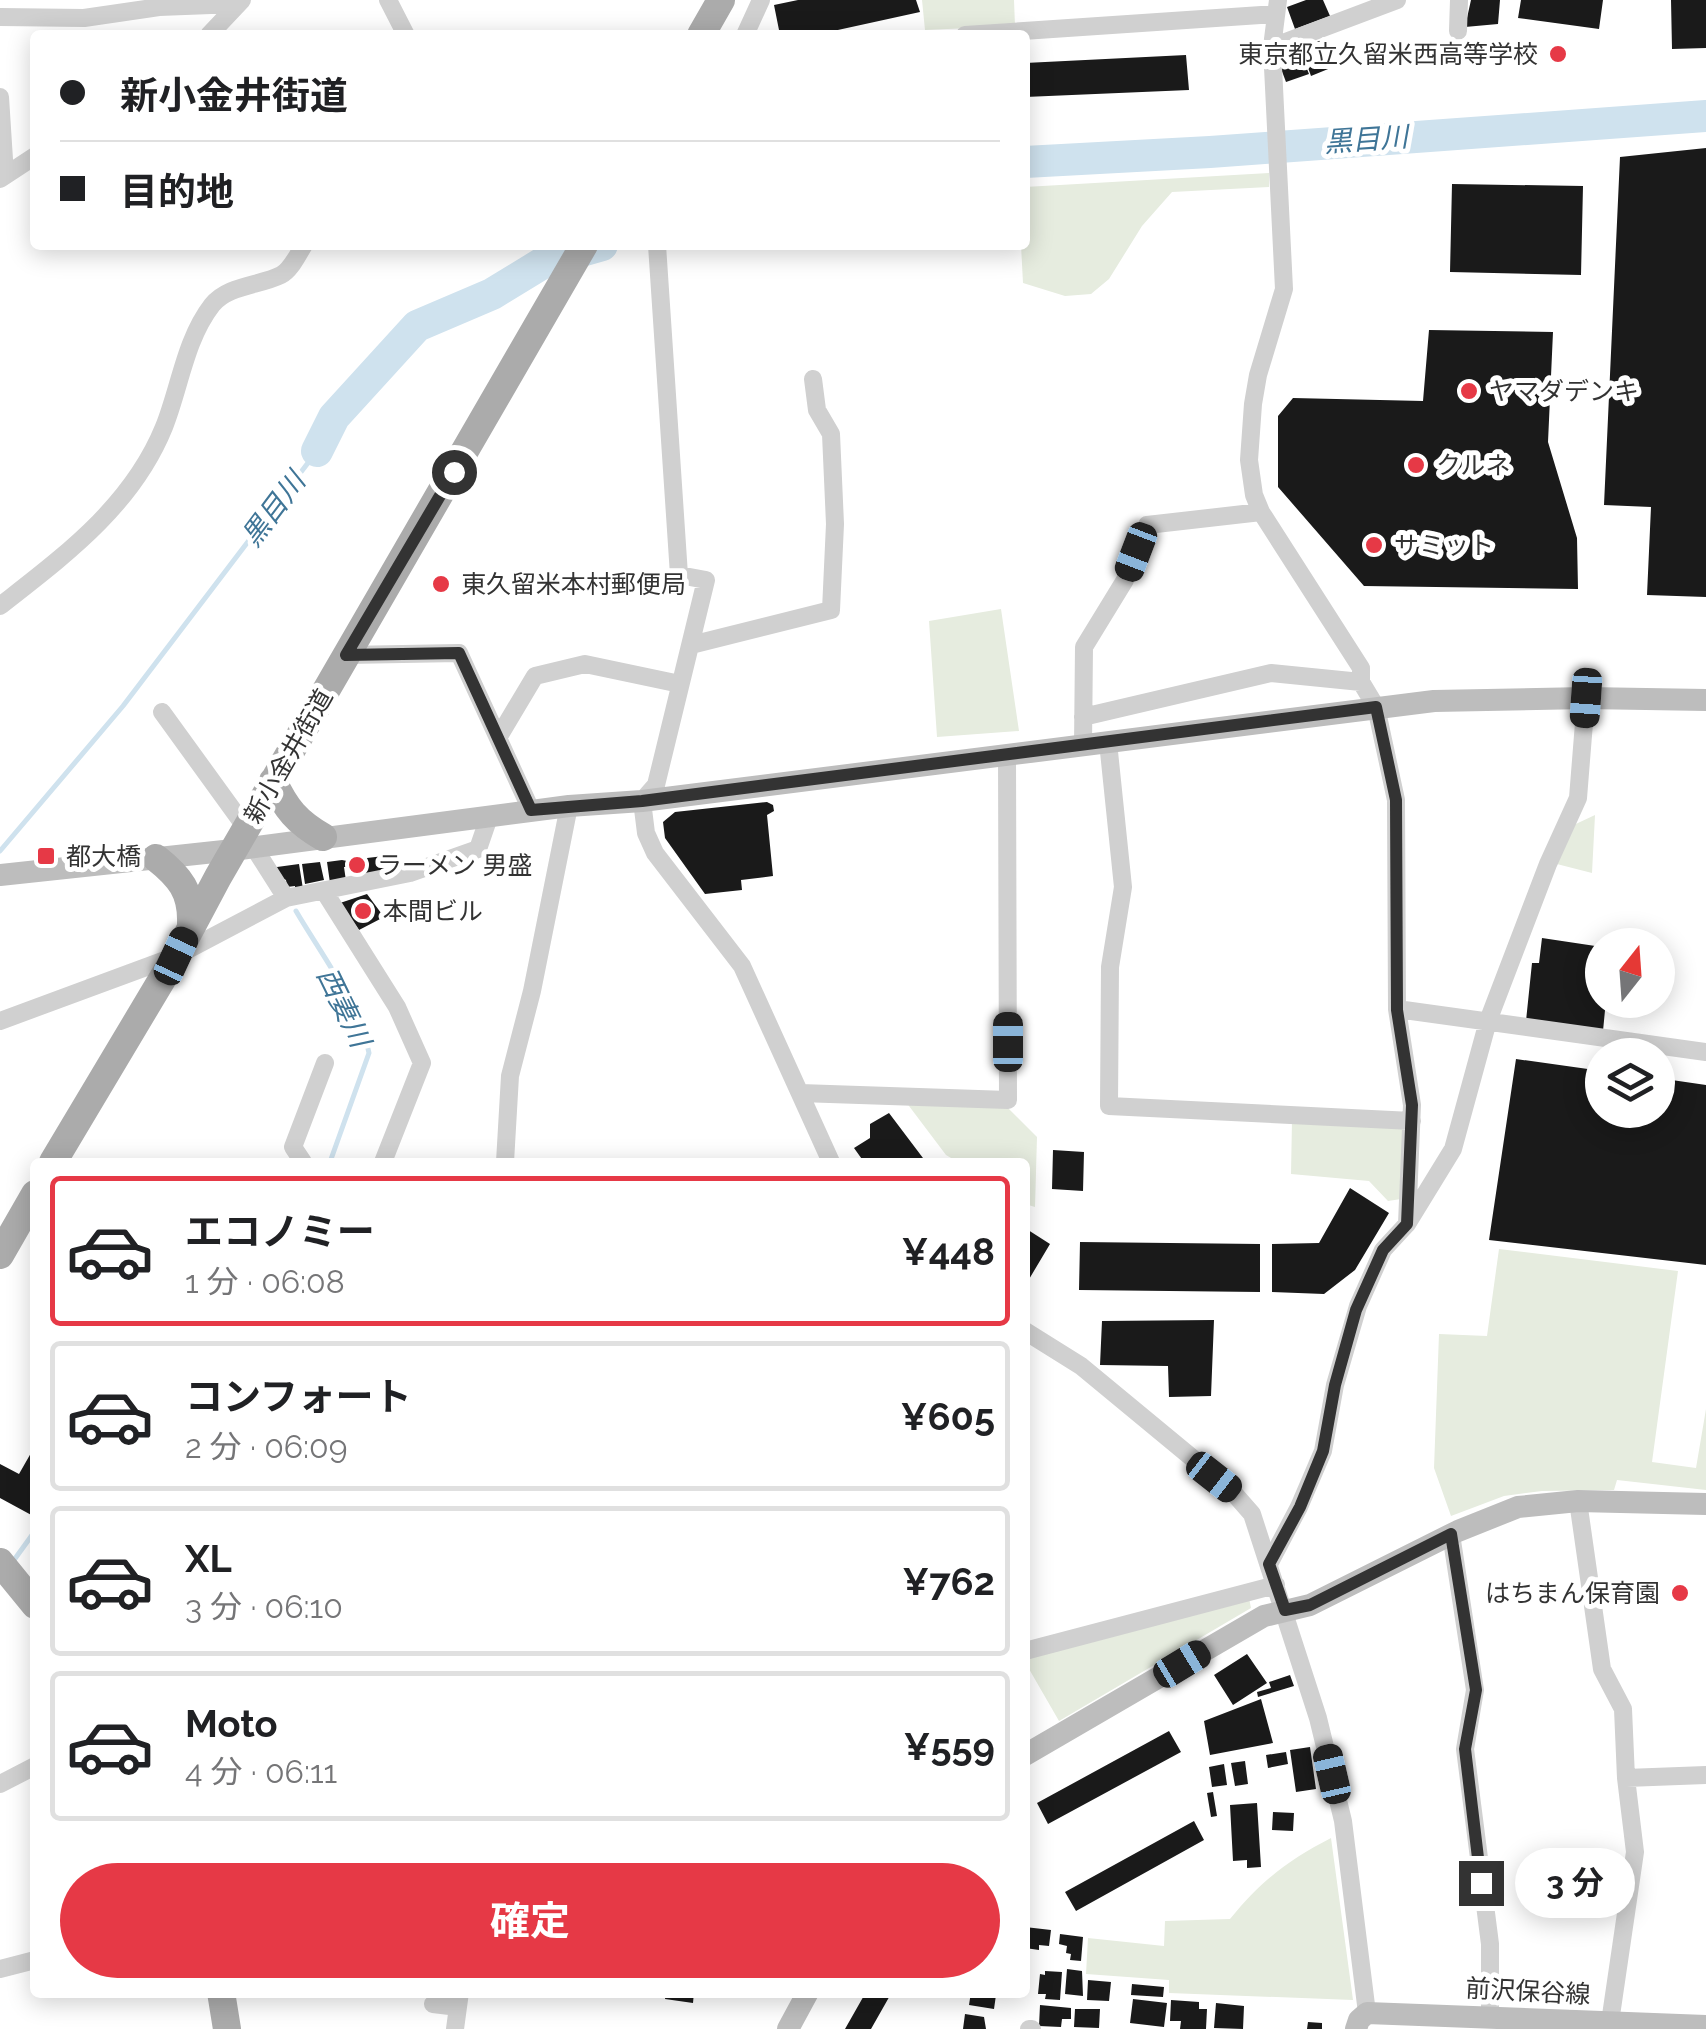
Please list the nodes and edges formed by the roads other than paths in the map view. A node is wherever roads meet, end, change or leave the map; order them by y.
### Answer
1 (388, 0) edge
2 (721, 0) edge
3 (762, 0) edge
4 (1397, 0) edge
5 (1459, 0) edge
6 (240, 2) edge
7 (1277, 7) edge
8 (0, 16) edge
9 (214, 30) edge
10 (403, 30) edge
11 (704, 30) edge
12 (747, 30) edge
13 (1020, 30) edge
14 (1458, 31) dead end
15 (1272, 48) junction
16 (0, 97) edge
17 (30, 159) edge
18 (2, 177) edge
19 (301, 250) edge
20 (581, 250) edge
21 (658, 250) edge
22 (814, 379) dead end
23 (1261, 512) junction
24 (0, 606) edge
25 (691, 645) junction
26 (346, 655) junction
27 (1361, 682) junction
28 (680, 684) junction
29 (1586, 698) junction
30 (1706, 700) edge
31 (1376, 707) junction
32 (162, 712) dead end
33 (1083, 717) junction
34 (498, 738) junction
35 (1108, 742) junction
36 (1083, 745) junction
37 (1007, 754) junction
38 (273, 781) junction
39 (642, 801) junction
40 (569, 806) junction
41 (531, 810) junction
42 (489, 817) junction
43 (323, 838) junction
44 (244, 841) junction
45 (156, 858) junction
46 (5, 875) edge
47 (324, 890) junction
48 (286, 898) junction
49 (191, 923) junction
50 (176, 956) junction
51 (1397, 1010) junction
52 (0, 1021) edge
53 (1488, 1022) junction
54 (1706, 1052) edge
55 (325, 1063) dead end
56 (800, 1092) junction
57 (1412, 1121) junction
58 (55, 1158) edge
59 (300, 1158) edge
60 (385, 1158) edge
61 (504, 1158) edge
62 (828, 1158) edge
63 (30, 1203) edge
64 (1407, 1224) junction
65 (0, 1255) edge
66 (1030, 1334) edge
67 (1578, 1501) junction
68 (1706, 1504) edge
69 (1451, 1534) junction
70 (0, 1562) edge
71 (1269, 1564) junction
72 (1276, 1585) junction
73 (30, 1599) edge
74 (1285, 1610) junction
75 (1030, 1649) edge
76 (1030, 1753) edge
77 (30, 1769) edge
78 (1706, 1775) edge
79 (1626, 1778) junction
80 (0, 1784) edge
81 (30, 1961) edge
82 (0, 1969) edge
83 (222, 1998) edge
84 (805, 1998) edge
85 (459, 2000) edge
86 (432, 2004) dead end
87 (1497, 2020) edge
88 (1361, 2021) edge
89 (1446, 2022) edge
90 (1610, 2026) edge
91 (1706, 2026) edge
92 (228, 2029) edge
93 (455, 2029) edge
94 (788, 2029) edge

1 - 10 street
2 - 11 main road
3 - 12 street
4 - 15 street
5 - 14 street
6 - 8 street
6 - 9 street
7 - 13 street
7 - 15 street
15 - 23 street
16 - 18 street
17 - 18 street
19 - 24 street
20 - 26 main road, 新小金井街道
21 - 25 street
22 - 25 street
23 - 27 street
23 - 33 street
25 - 28 street
26 - 34 street
26 - 38 main road, 新小金井街道
27 - 31 street
27 - 33 street
28 - 34 street
28 - 39 street
29 - 30 street
29 - 31 street
29 - 53 street
31 - 35 street
31 - 51 street
32 - 44 street
33 - 36 street
34 - 41 street
35 - 36 street
35 - 57 street
36 - 37 street
37 - 39 street
37 - 56 street
38 - 43 main road
38 - 44 main road, 新小金井街道
39 - 40 street
39 - 56 street
40 - 41 street
40 - 61 street
41 - 42 street
42 - 43 street
42 - 47 street
43 - 44 street
44 - 45 street
44 - 48 street
44 - 49 main road, 新小金井街道
45 - 46 street
45 - 49 main road
47 - 48 street
47 - 60 street
48 - 50 street
49 - 50 main road, 新小金井街道
50 - 52 street
50 - 58 main road, 新小金井街道
51 - 53 street
51 - 57 street
53 - 54 street
53 - 64 street
55 - 59 street
56 - 62 street
57 - 64 street
63 - 65 main road
64 - 71 street
66 - 71 street
67 - 68 street
67 - 69 street
67 - 79 street
69 - 74 street
69 - 87 street
70 - 73 main road
71 - 72 street
72 - 74 street
72 - 75 street
74 - 76 street
74 - 88 street
77 - 80 street
78 - 79 street
79 - 90 street
81 - 82 street
83 - 92 main road
84 - 94 street
85 - 86 street
85 - 93 street
87 - 89 street, 前沢保谷線
87 - 90 street, 前沢保谷線
88 - 89 street, 前沢保谷線
90 - 91 street, 前沢保谷線

